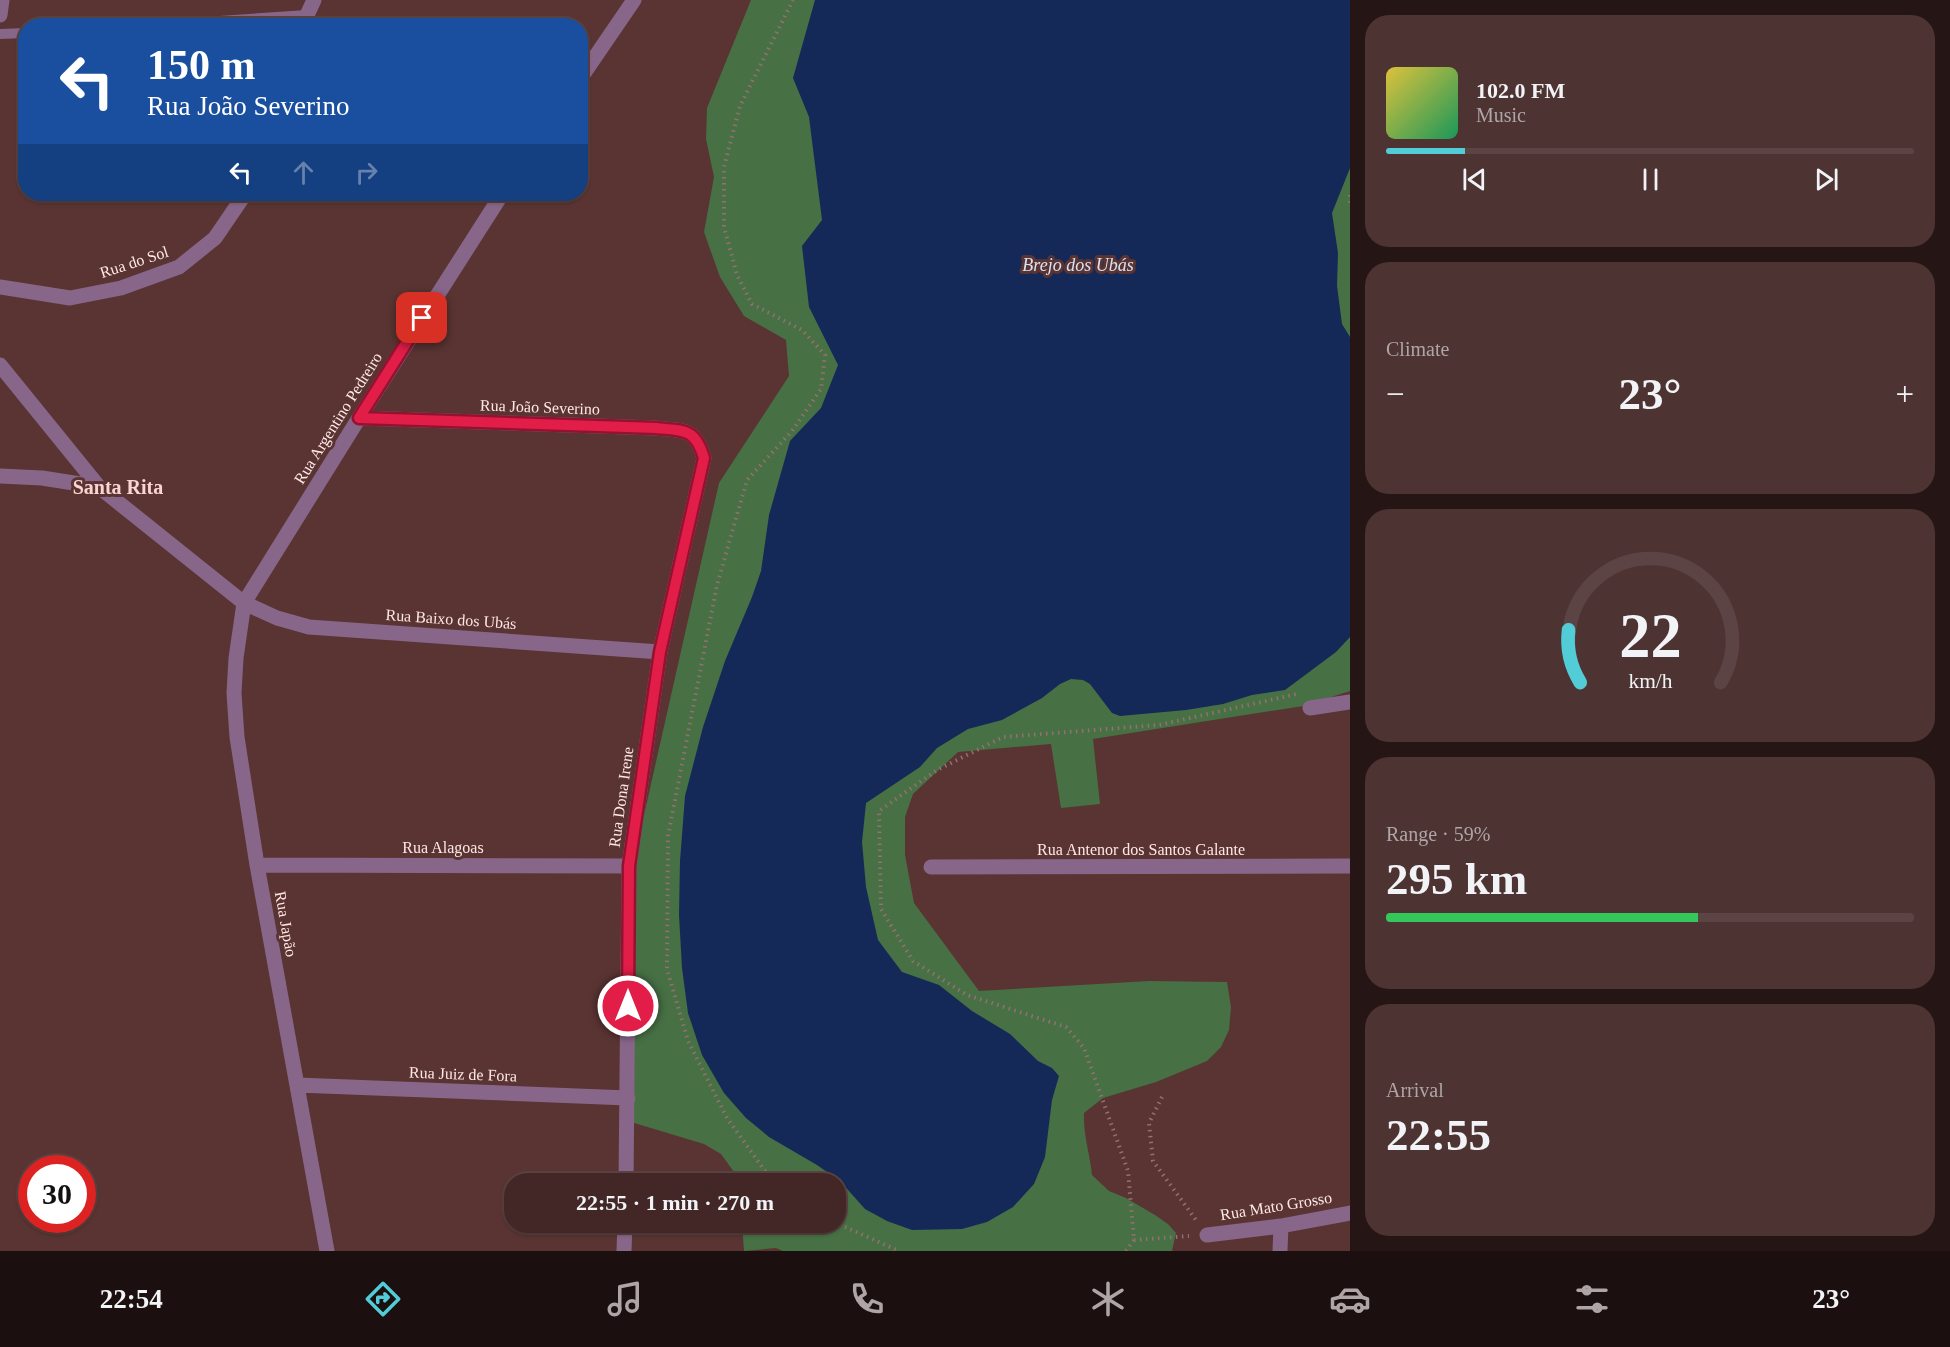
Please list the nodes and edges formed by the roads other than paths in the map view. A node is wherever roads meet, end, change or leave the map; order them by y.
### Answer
1 (2, 0) edge
2 (314, 0) edge
3 (634, 0) edge
4 (0, 15) edge
5 (306, 18) edge
6 (18, 33) edge
7 (0, 34) edge
8 (588, 67) edge
9 (241, 201) edge
10 (498, 201) edge
11 (0, 287) edge
12 (0, 365) edge
13 (359, 418) junction
14 (704, 458) joint
15 (0, 476) edge
16 (99, 487) junction
17 (244, 603) junction
18 (660, 652) junction
19 (1350, 702) edge
20 (1310, 708) dead end
21 (257, 865) junction
22 (629, 866) junction
23 (1350, 866) edge
24 (931, 867) dead end
25 (297, 1085) junction
26 (628, 1098) junction
27 (626, 1173) edge
28 (1350, 1213) edge
29 (1281, 1226) junction
30 (625, 1233) edge
31 (1208, 1235) road end
32 (327, 1251) edge
33 (624, 1251) edge
34 (1280, 1251) edge

1 - 4 street
2 - 5 street
3 - 8 street
6 - 7 lane
9 - 11 street, Rua do Sol
10 - 13 street, Rua Argentino Pedreiro
12 - 16 street, Rua Baixo dos Ubás
13 - 14 street, Rua João Severino
13 - 17 street, Rua Argentino Pedreiro
14 - 18 street, Rua Dona Irene
15 - 16 street
16 - 17 street, Rua Baixo dos Ubás
17 - 18 street, Rua Baixo dos Ubás
17 - 21 street, Rua Japão
18 - 22 street, Rua Dona Irene
19 - 20 street
21 - 22 street, Rua Alagoas
21 - 25 street, Rua Japão
22 - 26 street, Rua Dona Irene
23 - 24 street, Rua Antenor dos Santos Galante
25 - 26 street, Rua Juiz de Fora
25 - 32 street, Rua Japão
26 - 27 street, Rua Dona Irene
28 - 29 street, Rua Mato Grosso
29 - 31 street, Rua Mato Grosso
29 - 34 street
30 - 33 street

